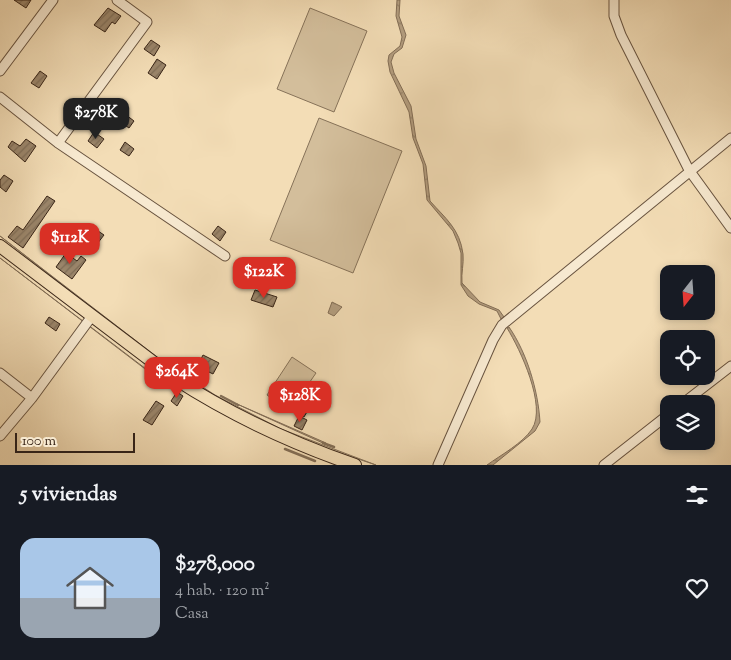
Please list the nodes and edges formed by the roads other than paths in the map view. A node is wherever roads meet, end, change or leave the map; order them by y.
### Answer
1 (53, 0) edge
2 (117, 0) edge
3 (614, 0) edge
4 (0, 71) edge
5 (0, 97) edge
6 (731, 138) edge
7 (58, 143) junction
8 (690, 170) junction
9 (731, 228) edge
10 (0, 246) edge
11 (225, 256) dead end
12 (88, 321) junction
13 (731, 366) edge
14 (0, 373) edge
15 (694, 395) edge
16 (32, 398) junction
17 (660, 421) edge
18 (0, 436) edge
19 (355, 465) edge
20 (438, 465) edge
21 (604, 465) edge

1 - 4 street
2 - 7 street
3 - 8 street
5 - 7 street
6 - 8 street
7 - 11 street
8 - 9 street
8 - 20 street
10 - 12 main road
12 - 16 street
12 - 19 main road
13 - 15 street
14 - 16 street
16 - 18 street
17 - 21 street

